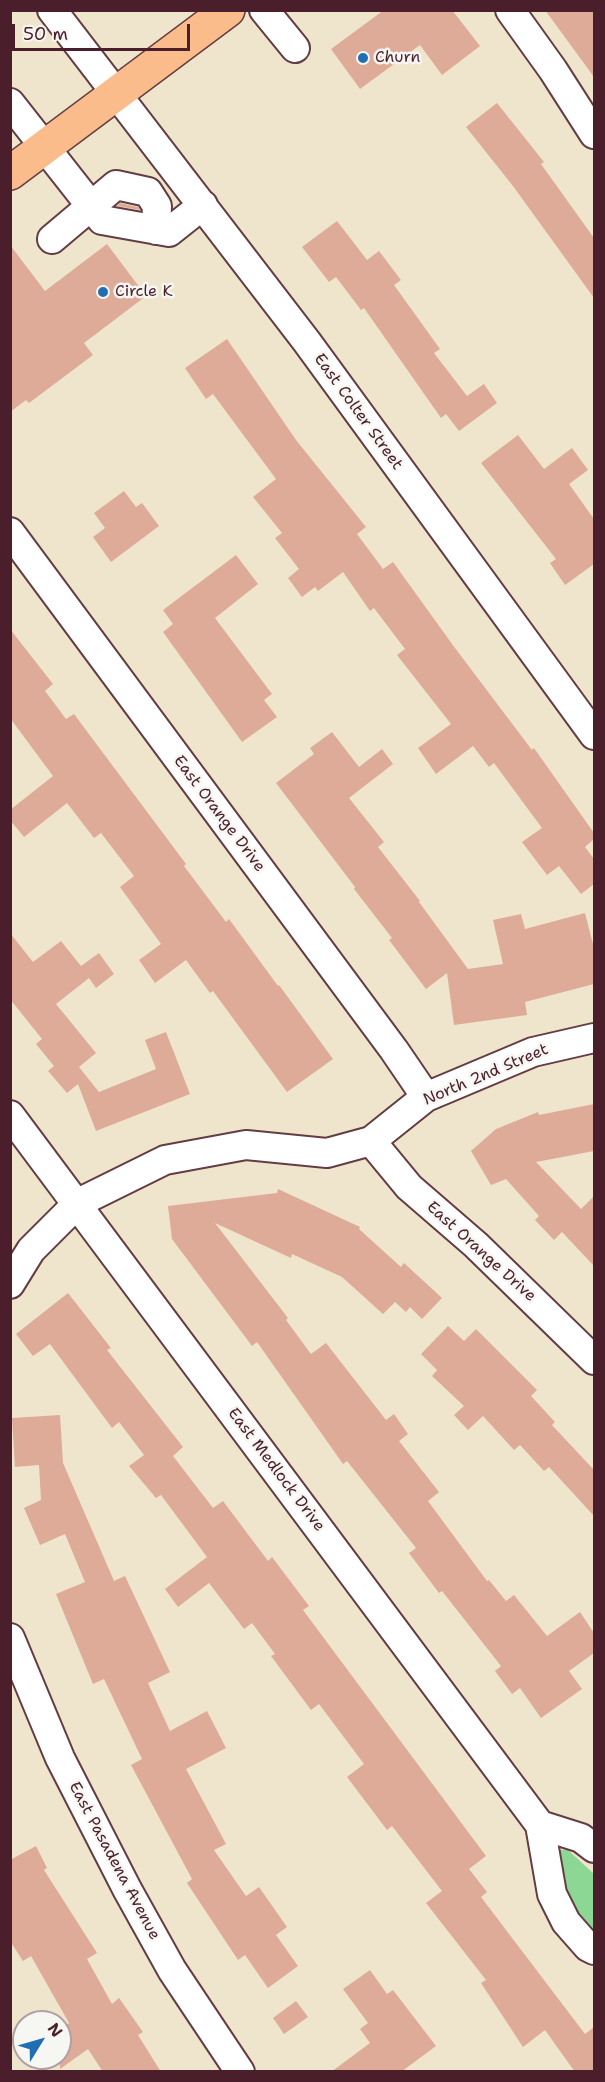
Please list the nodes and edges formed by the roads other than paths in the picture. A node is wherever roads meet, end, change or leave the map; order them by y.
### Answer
1 (52, 10) edge
2 (228, 10) edge
3 (264, 10) edge
4 (510, 10) edge
5 (295, 48) dead end
6 (117, 93) junction
7 (10, 103) edge
8 (594, 134) edge
9 (44, 148) junction
10 (10, 173) edge
11 (203, 205) junction
12 (91, 207) junction
13 (52, 239) dead end
14 (10, 532) edge
15 (594, 735) edge
16 (594, 1038) edge
17 (426, 1097) junction
18 (10, 1115) edge
19 (370, 1141) junction
20 (78, 1203) junction
21 (10, 1284) edge
22 (594, 1360) edge
23 (10, 1638) edge
24 (540, 1825) junction
25 (594, 1848) edge
26 (594, 1950) edge
27 (240, 2072) edge

1 - 6 street, East Colter Street
2 - 6 main road
3 - 5 street
4 - 8 street
6 - 9 main road
6 - 11 street, East Colter Street
7 - 9 street
9 - 10 main road
9 - 12 street
11 - 12 street
11 - 15 street, East Colter Street
12 - 13 street
14 - 17 street, East Orange Drive
16 - 17 street, North 2nd Street
17 - 19 street, North 2nd Street
18 - 20 street, East Medlock Drive
19 - 20 street, North 2nd Street
19 - 22 street, East Orange Drive
20 - 21 street, North 2nd Street
20 - 24 street, East Medlock Drive
23 - 27 street, East Pasadena Avenue
24 - 25 street
24 - 26 street, East Medlock Drive

